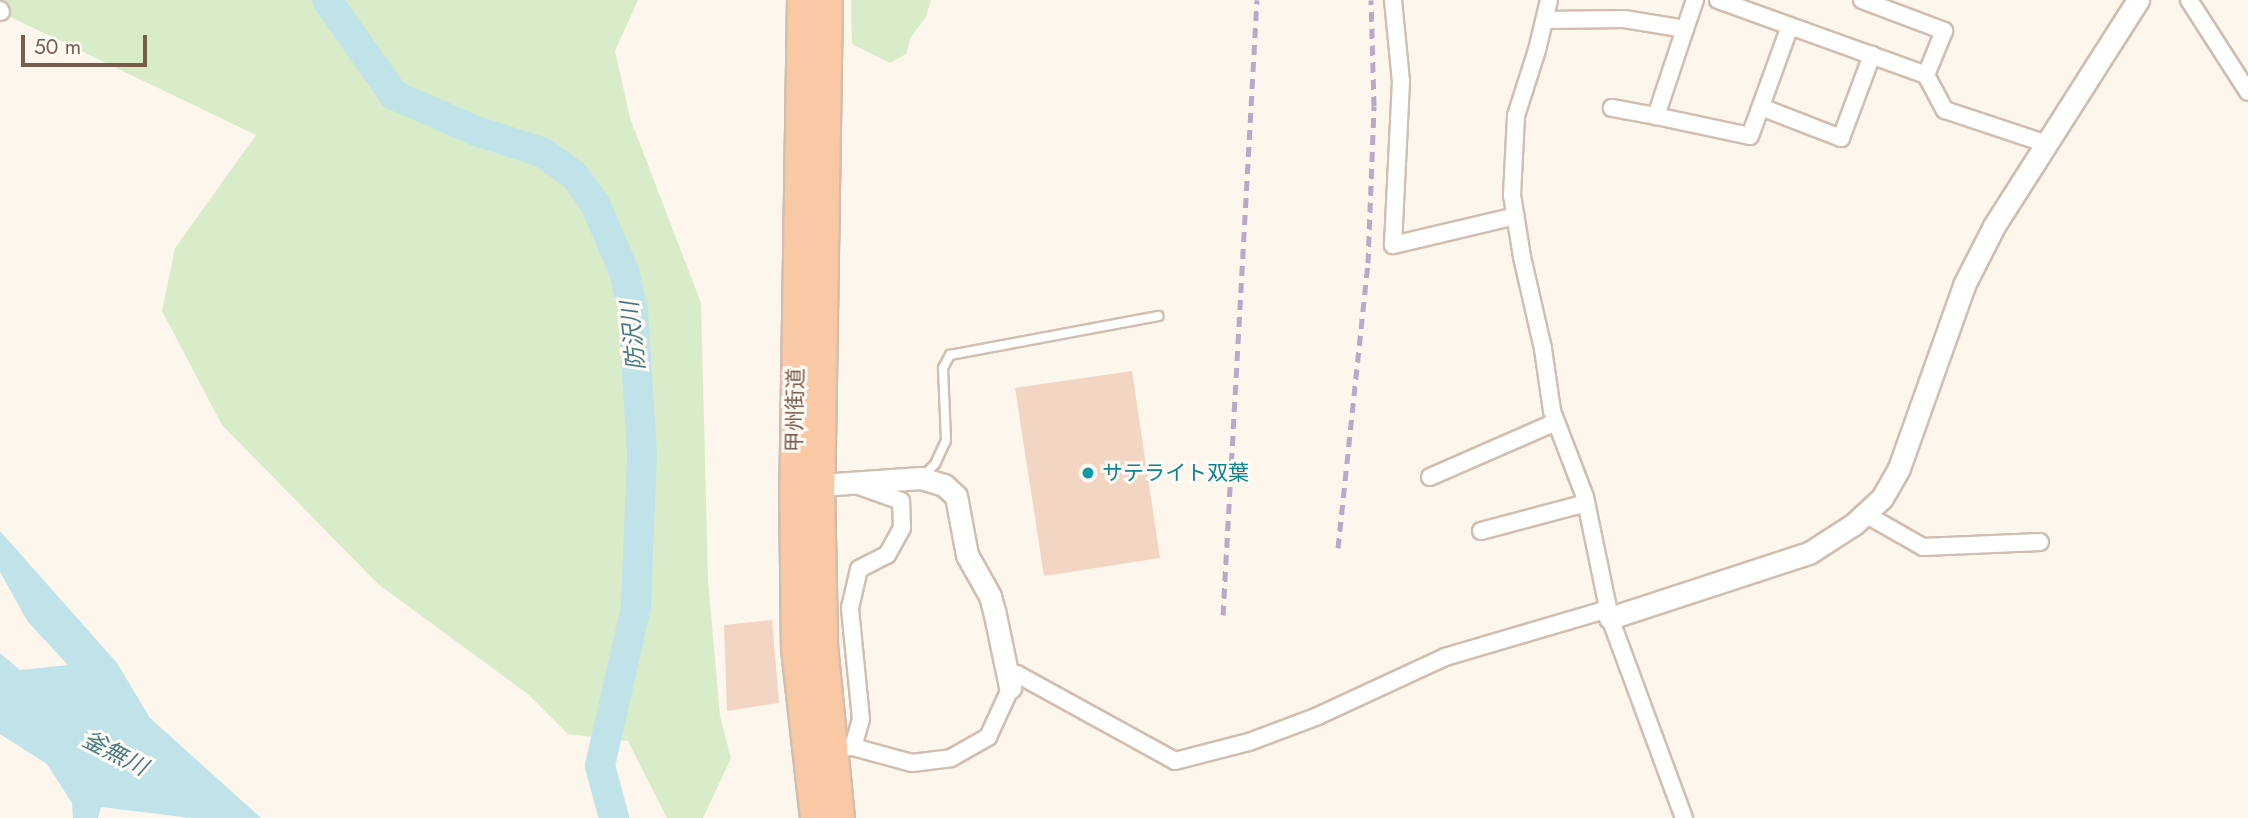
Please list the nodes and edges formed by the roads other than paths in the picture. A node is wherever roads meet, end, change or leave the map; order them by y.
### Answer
1 (802, 0) edge
2 (828, 0) edge
3 (1393, 0) edge
4 (1549, 0) edge
5 (1695, 0) edge
6 (1718, 0) edge
7 (1862, 0) edge
8 (2138, 0) edge
9 (2189, 0) edge
10 (1753, 6) edge
11 (1545, 20) junction
12 (1790, 26) junction
13 (1685, 29) junction
14 (1872, 55) junction
15 (1926, 75) junction
16 (2248, 92) edge
17 (1761, 107) junction
18 (1612, 108) dead end
19 (1656, 116) junction
20 (2047, 144) junction
21 (1516, 216) junction
22 (1158, 316) dead end
23 (1556, 422) junction
24 (1430, 477) dead end
25 (921, 478) junction
26 (820, 484) junction
27 (1587, 503) junction
28 (1865, 514) junction
29 (1481, 531) dead end
30 (2040, 542) dead end
31 (1609, 613) junction
32 (1010, 687) junction
33 (843, 747) junction
34 (815, 818) edge
35 (841, 818) edge
36 (1684, 818) edge

1 - 26 highway, 甲州街道
2 - 26 highway, 甲州街道
3 - 21 street
4 - 11 street
5 - 13 street
6 - 10 street
7 - 15 street
8 - 20 street
9 - 16 street
10 - 12 street
11 - 13 street
11 - 21 street
12 - 14 street
12 - 17 street
13 - 19 street
14 - 15 street
14 - 17 street
15 - 20 street
17 - 19 street
18 - 19 street
20 - 28 street
21 - 23 street
22 - 25 lane
23 - 24 street
23 - 27 street
25 - 26 street
25 - 32 street
26 - 33 highway, 甲州街道
26 - 33 street
26 - 34 highway, 甲州街道
27 - 29 street
27 - 31 street
28 - 30 street
28 - 31 street
31 - 32 street
31 - 36 street
32 - 33 street
33 - 35 highway, 甲州街道

